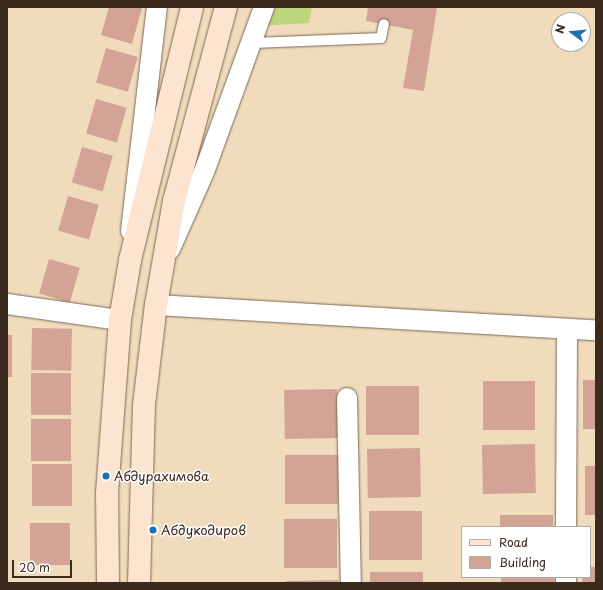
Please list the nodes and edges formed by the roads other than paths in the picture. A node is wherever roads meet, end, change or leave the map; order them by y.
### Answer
1 (157, 7) edge
2 (192, 7) edge
3 (226, 7) edge
4 (264, 7) edge
5 (384, 24) dead end
6 (253, 43) junction
7 (130, 260) junction
8 (163, 265) junction
9 (7, 304) edge
10 (156, 305) junction
11 (120, 320) junction
12 (567, 329) junction
13 (596, 330) edge
14 (347, 398) dead end
15 (566, 526) edge
16 (108, 583) edge
17 (139, 583) edge
18 (350, 583) edge

1 - 7 street
2 - 7 main road
3 - 8 main road
4 - 6 street
5 - 6 lane
6 - 8 street
7 - 11 main road
8 - 10 main road
9 - 11 street
10 - 12 street
10 - 17 main road
11 - 16 main road
12 - 13 street
12 - 15 street
14 - 18 street

